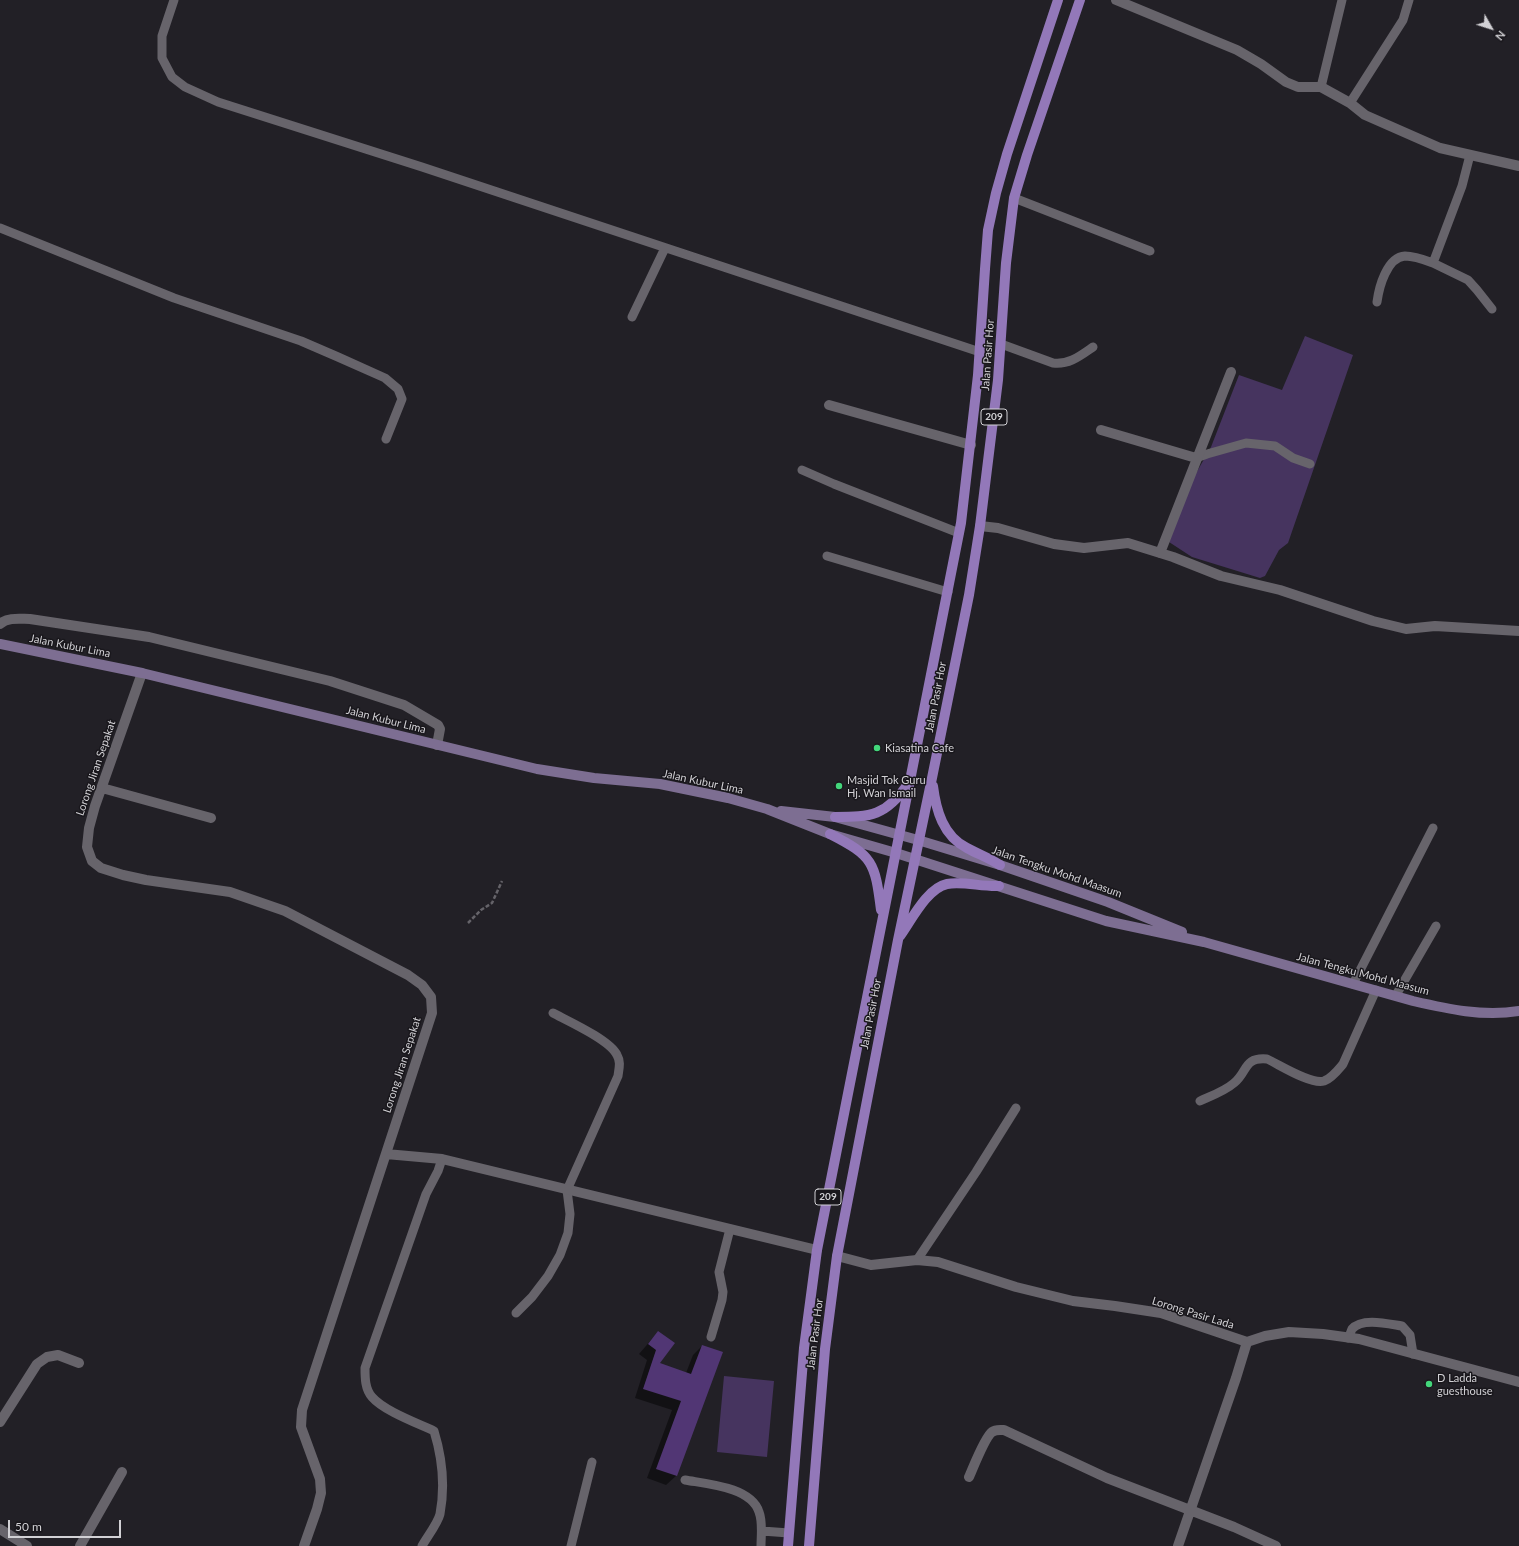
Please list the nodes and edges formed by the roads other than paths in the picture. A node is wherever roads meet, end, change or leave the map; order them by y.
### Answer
1 (174, 0) edge
2 (1058, 0) edge
3 (1080, 0) edge
4 (1116, 0) edge
5 (1342, 0) edge
6 (1409, 0) edge
7 (1322, 87) junction
8 (1350, 103) junction
9 (1470, 155) junction
10 (1519, 166) edge
11 (1014, 198) junction
12 (0, 228) edge
13 (665, 248) junction
14 (1150, 251) dead end
15 (1433, 263) junction
16 (1377, 302) dead end
17 (1492, 309) dead end
18 (632, 317) dead end
19 (1001, 344) junction
20 (1093, 347) dead end
21 (980, 352) junction
22 (1231, 372) dead end
23 (829, 405) dead end
24 (1101, 430) dead end
25 (386, 439) dead end
26 (971, 445) junction
27 (1196, 458) junction
28 (1310, 464) dead end
29 (802, 470) dead end
30 (980, 526) junction
31 (959, 533) junction
32 (1160, 553) junction
33 (826, 556) dead end
34 (948, 592) junction
35 (0, 624) edge
36 (1519, 631) edge
37 (0, 644) edge
38 (142, 673) junction
39 (437, 745) junction
40 (932, 778) junction
41 (911, 779) junction
42 (102, 788) junction
43 (767, 809) junction
44 (835, 817) junction
45 (211, 818) dead end
46 (1433, 828) dead end
47 (830, 834) junction
48 (899, 835) junction
49 (918, 840) junction
50 (896, 853) junction
51 (914, 859) junction
52 (1000, 865) junction
53 (999, 886) junction
54 (882, 920) junction
55 (1436, 926) dead end
56 (898, 940) junction
57 (1204, 942) junction
58 (1353, 984) junction
59 (1376, 990) junction
60 (1396, 996) junction
61 (1519, 1011) edge
62 (553, 1013) dead end
63 (1200, 1102) dead end
64 (1016, 1108) dead end
65 (386, 1154) junction
66 (442, 1159) junction
67 (567, 1190) junction
68 (730, 1229) junction
69 (817, 1250) junction
70 (837, 1256) junction
71 (917, 1260) junction
72 (516, 1313) dead end
73 (712, 1337) dead end
74 (1348, 1338) junction
75 (1247, 1342) junction
76 (1413, 1354) junction
77 (79, 1363) dead end
78 (1519, 1382) edge
79 (0, 1422) edge
80 (592, 1462) dead end
81 (122, 1472) dead end
82 (969, 1477) dead end
83 (685, 1480) dead end
84 (1190, 1511) junction
85 (0, 1529) edge
86 (762, 1531) junction
87 (789, 1533) junction
88 (27, 1546) edge
89 (80, 1546) edge
90 (304, 1546) edge
91 (422, 1546) edge
92 (572, 1546) edge
93 (761, 1546) edge
94 (788, 1546) edge
95 (809, 1546) edge
96 (1178, 1546) edge
97 (1276, 1546) edge

1 - 13 lane
2 - 21 main road, Jalan Pasir Hor / 209
3 - 11 main road, Jalan Pasir Hor / 209
4 - 7 street
5 - 7 lane
6 - 8 lane
7 - 8 street
8 - 9 street
9 - 10 street
9 - 15 lane
11 - 14 lane
11 - 19 main road, Jalan Pasir Hor / 209
12 - 25 lane
13 - 18 lane
13 - 21 lane
15 - 16 lane
15 - 17 lane
19 - 20 lane
19 - 30 main road, Jalan Pasir Hor / 209
21 - 26 main road, Jalan Pasir Hor / 209
22 - 27 street
23 - 26 street
24 - 27 street
26 - 31 main road, Jalan Pasir Hor / 209
27 - 28 lane
27 - 32 street
29 - 31 lane
30 - 32 street
30 - 40 main road, Jalan Pasir Hor / 209
31 - 34 main road, Jalan Pasir Hor / 209
32 - 36 street
33 - 34 lane
34 - 41 main road, Jalan Pasir Hor / 209
35 - 39 street
37 - 38 main road, Jalan Kubur Lima
38 - 39 main road, Jalan Kubur Lima
38 - 42 street, Lorong Jiran Sepakat
39 - 43 main road, Jalan Kubur Lima
40 - 49 main road, Jalan Pasir Hor / 209
40 - 52 main road
41 - 44 main road
41 - 48 main road, Jalan Pasir Hor / 209
42 - 45 street
42 - 65 street, Lorong Jiran Sepakat
43 - 44 main road, Jalan Kubur Lima
43 - 47 main road, Jalan Kubur Lima
44 - 48 main road, Jalan Kubur Lima
46 - 58 lane
47 - 50 main road, Jalan Kubur Lima
47 - 54 main road
48 - 49 main road, Jalan Tengku Mohd Maasum
48 - 50 main road, Jalan Pasir Hor / 209
49 - 51 main road, Jalan Pasir Hor / 209
49 - 52 main road, Jalan Tengku Mohd Maasum
50 - 51 main road, Jalan Tengku Mohd Maasum
50 - 54 main road, Jalan Pasir Hor / 209
51 - 53 main road, Jalan Tengku Mohd Maasum
51 - 56 main road, Jalan Pasir Hor / 209
52 - 57 main road, Jalan Tengku Mohd Maasum
53 - 56 main road
53 - 57 main road, Jalan Tengku Mohd Maasum
54 - 69 main road, Jalan Pasir Hor / 209
55 - 60 lane
56 - 70 main road, Jalan Pasir Hor / 209
57 - 58 main road, Jalan Tengku Mohd Maasum
58 - 59 main road, Jalan Tengku Mohd Maasum
59 - 60 main road, Jalan Tengku Mohd Maasum
59 - 63 lane
60 - 61 main road, Jalan Tengku Mohd Maasum
62 - 67 lane
64 - 71 lane
65 - 66 street
65 - 90 street, Lorong Jiran Sepakat
66 - 67 street
66 - 91 lane
67 - 68 street
67 - 72 lane
68 - 69 street
68 - 73 lane
69 - 87 main road, Jalan Pasir Hor / 209
70 - 71 street, Lorong Pasir Lada
70 - 95 main road, Jalan Pasir Hor / 209
71 - 75 street, Lorong Pasir Lada
74 - 75 street
74 - 76 street
74 - 76 lane
75 - 84 street
76 - 78 street
77 - 79 street
80 - 92 lane
81 - 89 street
82 - 84 street
83 - 86 lane
84 - 96 street
84 - 97 street
85 - 88 street
86 - 87 lane
86 - 93 lane
87 - 94 main road, Jalan Pasir Hor / 209

